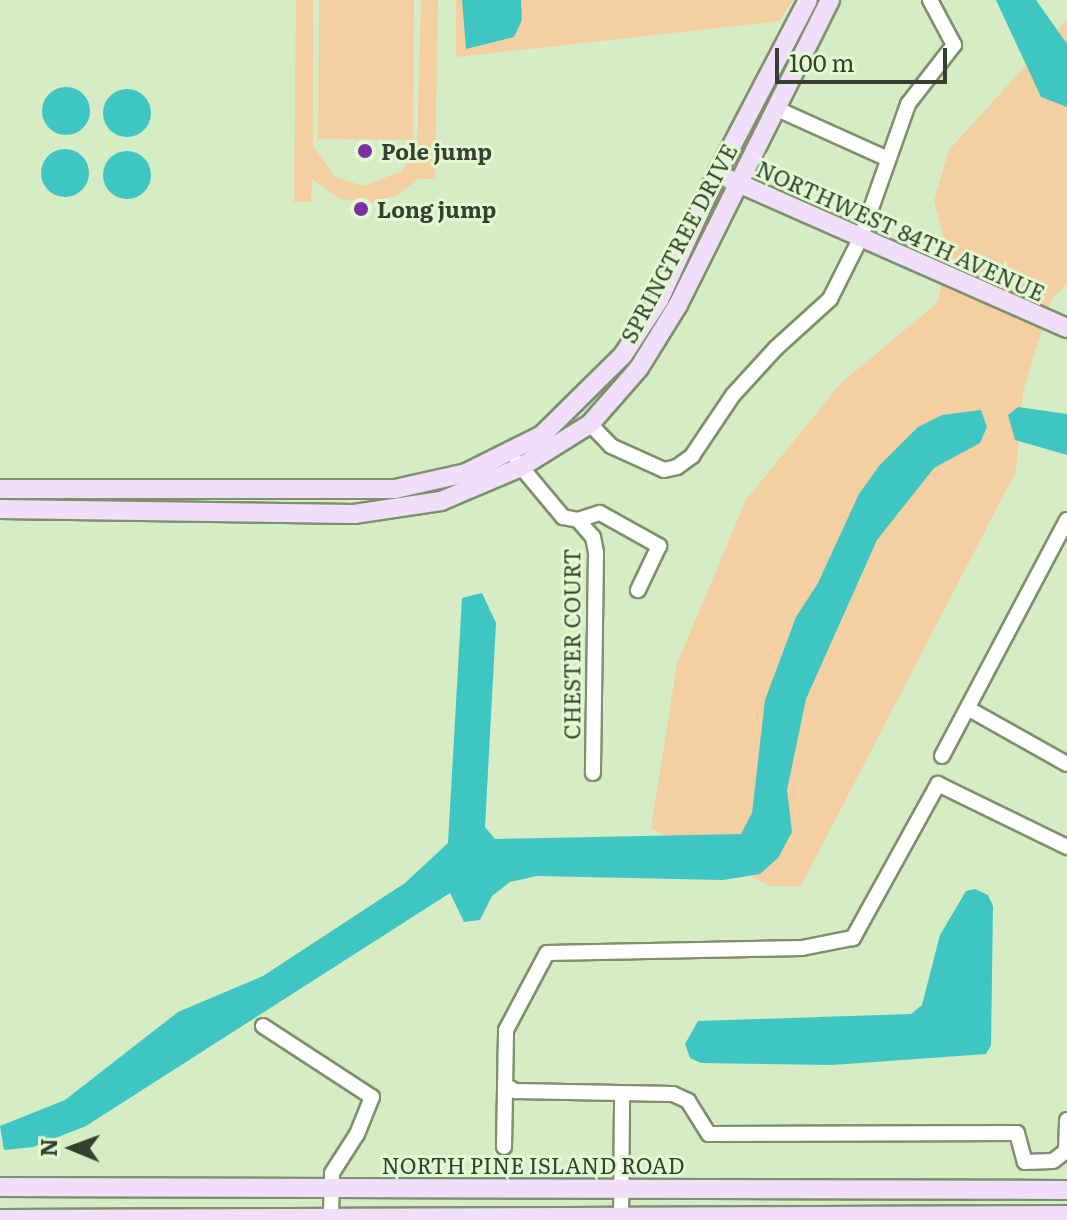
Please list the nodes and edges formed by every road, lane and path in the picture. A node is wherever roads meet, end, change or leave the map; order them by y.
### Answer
1 (808, 0) edge
2 (830, 0) edge
3 (930, 0) edge
4 (775, 108) junction
5 (888, 159) junction
6 (717, 174) junction
7 (737, 183) junction
8 (861, 237) junction
9 (1067, 328) edge
10 (590, 424) junction
11 (516, 460) junction
12 (0, 489) edge
13 (0, 509) edge
14 (578, 520) junction
15 (1067, 520) edge
16 (638, 590) dead end
17 (969, 709) junction
18 (942, 756) dead end
19 (1067, 764) edge
20 (593, 773) dead end
21 (1067, 847) edge
22 (263, 1026) dead end
23 (505, 1085) junction
24 (622, 1095) junction
25 (1067, 1120) edge
26 (504, 1147) dead end
27 (1066, 1151) edge
28 (0, 1187) edge
29 (621, 1189) junction
30 (1067, 1190) edge
31 (332, 1191) junction
32 (331, 1215) junction
33 (1067, 1215) edge
34 (621, 1218) edge
35 (0, 1219) edge

1 - 6 street, SPRINGTREE DRIVE
2 - 4 street, SPRINGTREE DRIVE
3 - 5 street
4 - 5 street
4 - 7 street, SPRINGTREE DRIVE
5 - 8 street
6 - 7 street, NORTHWEST 84TH AVENUE
6 - 11 street, SPRINGTREE DRIVE
7 - 8 street, NORTHWEST 84TH AVENUE
7 - 10 street, SPRINGTREE DRIVE
8 - 9 street, NORTHWEST 84TH AVENUE
8 - 10 street
10 - 11 street, SPRINGTREE DRIVE
11 - 12 street, SPRINGTREE DRIVE
11 - 13 street, SPRINGTREE DRIVE
11 - 14 street
14 - 16 street
14 - 20 street, CHESTER COURT
15 - 17 street
17 - 18 street
17 - 19 street
21 - 23 street
22 - 31 street
23 - 24 street, NORTH PINE ISLAND ROAD
23 - 26 street
24 - 27 street, NORTH PINE ISLAND ROAD
24 - 29 street
25 - 27 street
28 - 31 street, NORTH PINE ISLAND ROAD
29 - 30 street, NORTH PINE ISLAND ROAD
29 - 31 street, NORTH PINE ISLAND ROAD
29 - 34 street
31 - 32 street
32 - 34 street
32 - 35 street
33 - 34 street

